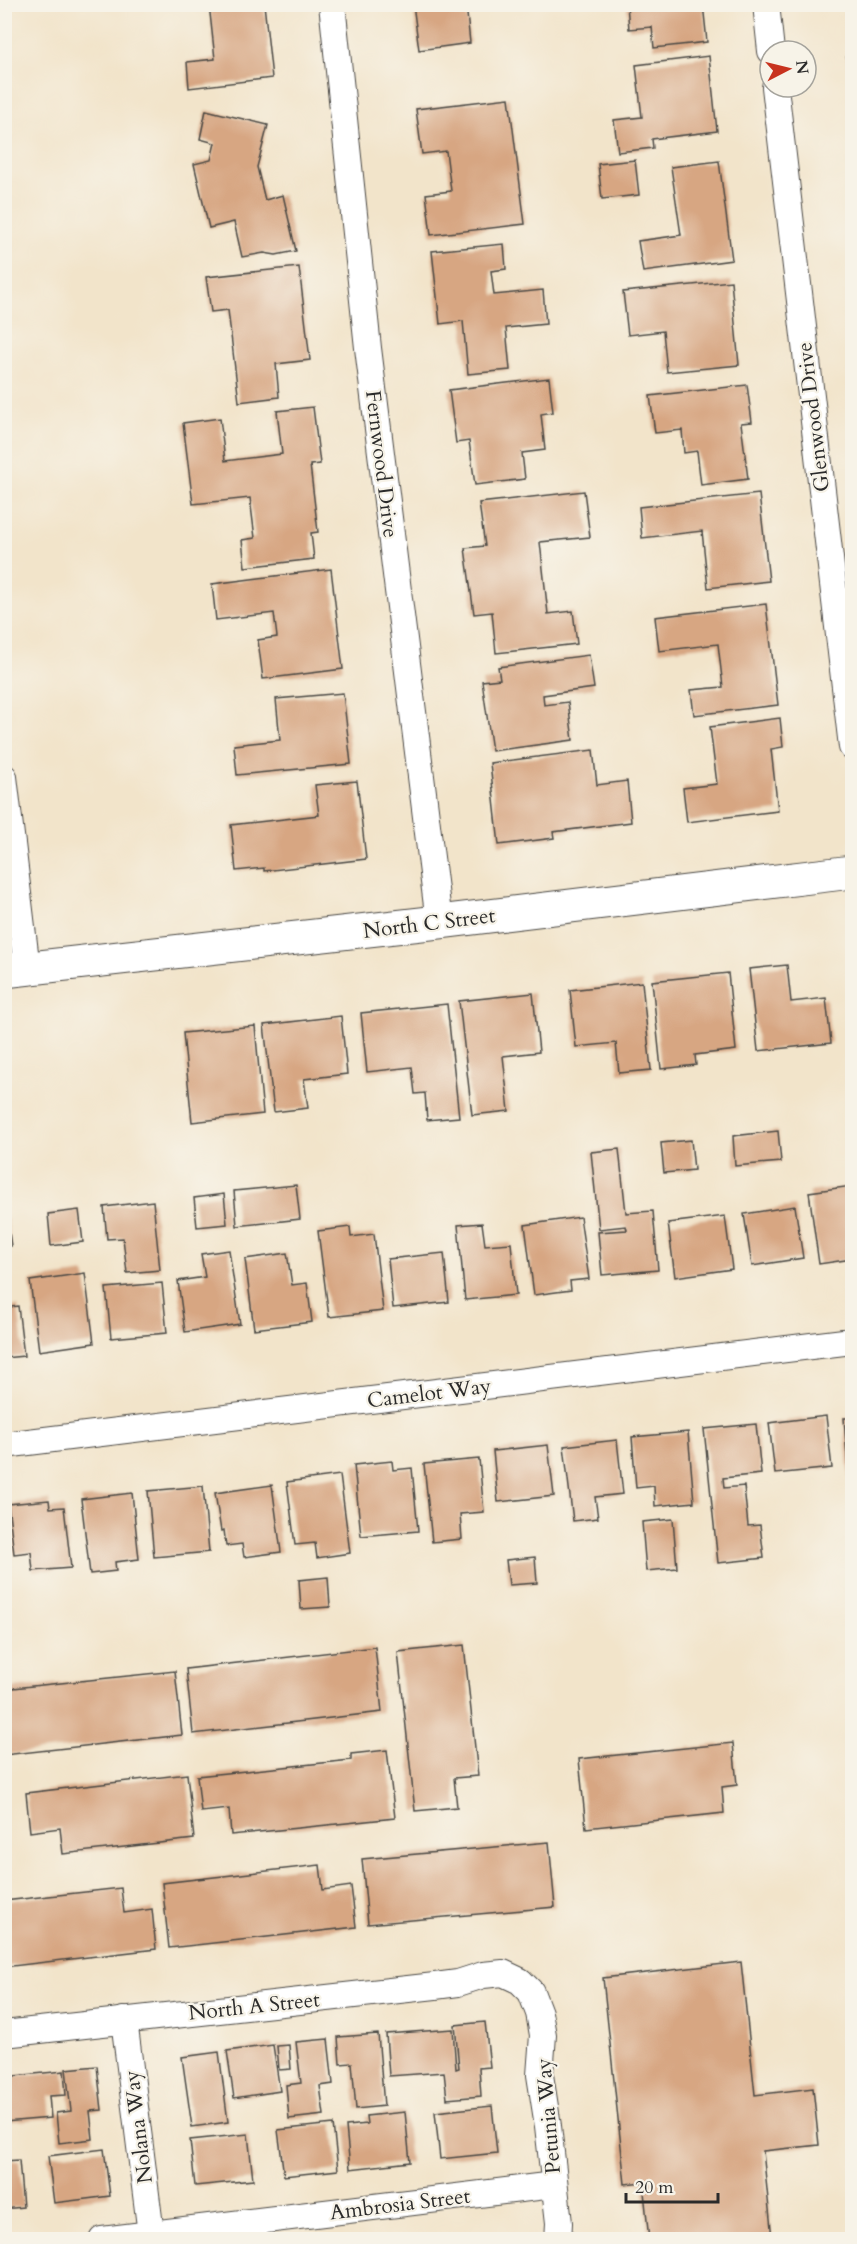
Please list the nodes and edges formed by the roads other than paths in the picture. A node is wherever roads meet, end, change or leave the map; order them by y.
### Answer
1 (332, 4) edge
2 (766, 4) edge
3 (770, 39) edge
4 (776, 99) edge
5 (852, 747) edge
6 (4, 777) edge
7 (852, 872) edge
8 (439, 922) junction
9 (16, 970) edge
10 (852, 1341) edge
11 (4, 1445) edge
12 (503, 1973) joint
13 (124, 2020) junction
14 (4, 2034) edge
15 (554, 2185) junction
16 (151, 2234) junction
17 (102, 2240) edge
18 (558, 2240) edge

1 - 8 street, Fernwood Drive
2 - 3 street
4 - 5 street, Glenwood Drive
6 - 9 street
7 - 8 street, North C Street
8 - 9 street, North C Street
10 - 11 street, Camelot Way
12 - 13 street, North A Street
12 - 15 street, Petunia Way
13 - 14 street, North A Street
13 - 16 street, Nolana Way
15 - 16 street, Ambrosia Street
15 - 18 street, Petunia Way
16 - 17 street, Ambrosia Street

